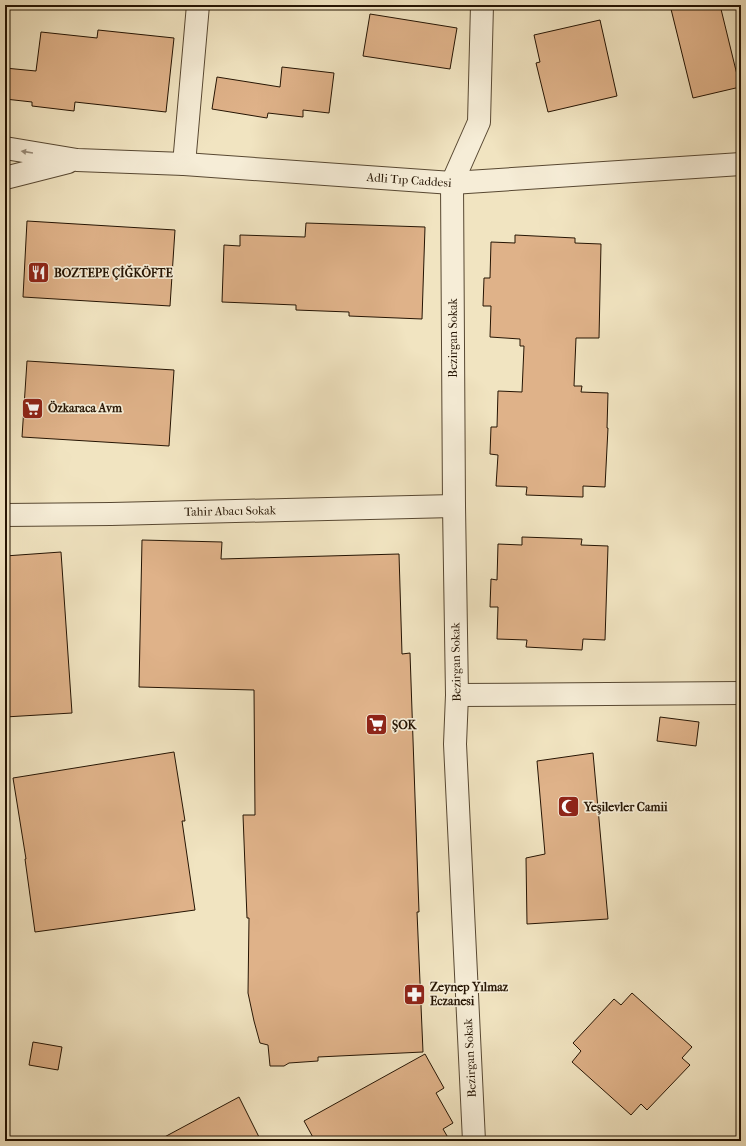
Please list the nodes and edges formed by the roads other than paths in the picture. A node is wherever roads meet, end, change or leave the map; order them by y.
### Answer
1 (198, 5) edge
2 (482, 5) edge
3 (5, 148) edge
4 (76, 160) junction
5 (184, 164) junction
6 (741, 164) edge
7 (5, 178) edge
8 (452, 183) junction
9 (454, 506) junction
10 (5, 515) edge
11 (741, 693) edge
12 (457, 695) junction
13 (474, 1141) edge

1 - 5 street
2 - 8 street
4 -> 3 street, Adli Tıp Caddesi
4 - 5 street, Adli Tıp Caddesi
4 - 7 street, Adli Tıp Caddesi
5 - 8 street, Adli Tıp Caddesi
6 - 8 street, Adli Tıp Caddesi
8 - 9 street, Bezirgan Sokak
9 - 10 street, Tahir Abacı Sokak
9 - 12 street, Bezirgan Sokak
11 - 12 street
12 - 13 street, Bezirgan Sokak

